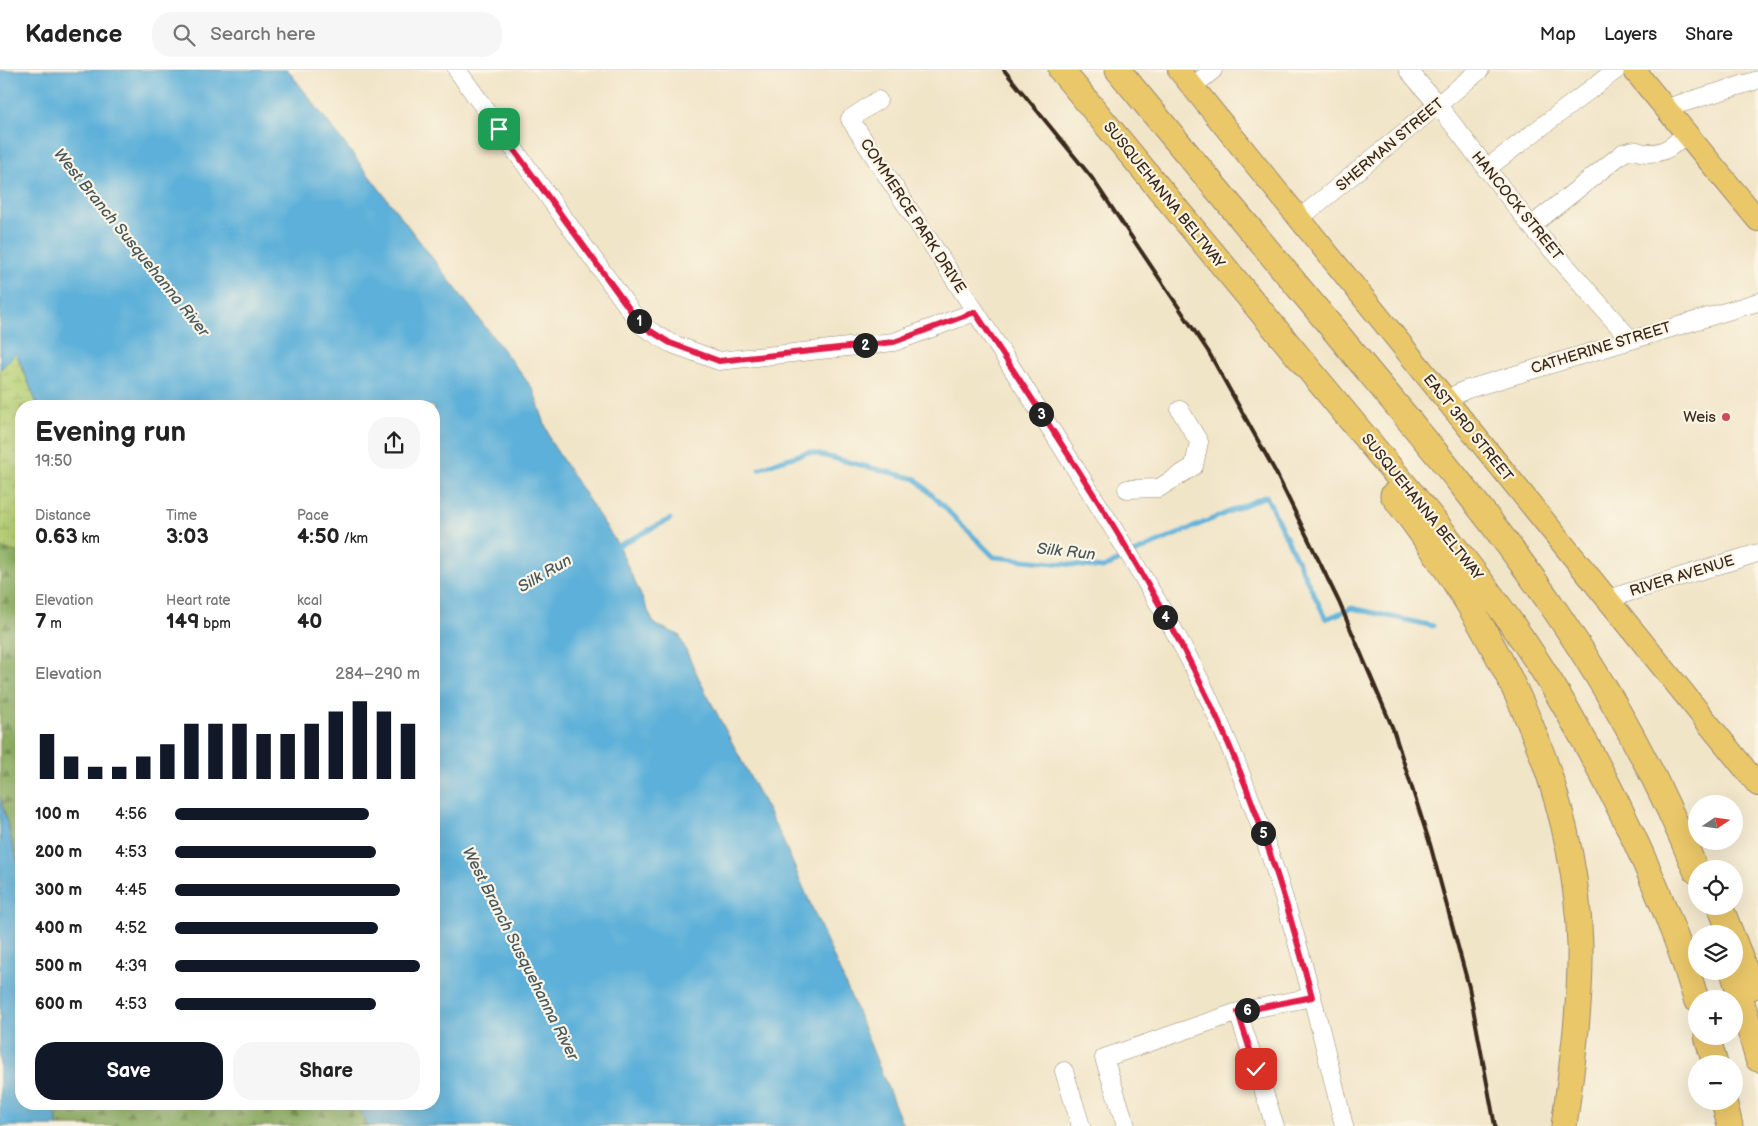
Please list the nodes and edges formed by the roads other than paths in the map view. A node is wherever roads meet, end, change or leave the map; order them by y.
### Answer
1 (457, 70) edge
2 (1061, 70) edge
3 (1118, 70) edge
4 (1213, 70) edge
5 (1408, 70) edge
6 (1480, 70) edge
7 (1616, 70) edge
8 (1634, 70) edge
9 (1186, 78) edge
10 (1758, 80) edge
11 (878, 100) dead end
12 (1438, 105) junction
13 (1666, 108) junction
14 (1686, 133) junction
15 (1486, 169) junction
16 (1299, 219) junction
17 (1758, 220) edge
18 (1531, 226) junction
19 (1230, 274) junction
20 (1758, 302) edge
21 (975, 312) junction
22 (1630, 339) junction
23 (1446, 400) junction
24 (1180, 410) dead end
25 (1127, 488) dead end
26 (1758, 553) edge
27 (1607, 599) junction
28 (1653, 774) junction
29 (1758, 785) edge
30 (1692, 860) edge
31 (1698, 860) edge
32 (1743, 967) edge
33 (1736, 980) edge
34 (1693, 990) edge
35 (1312, 997) junction
36 (1758, 1010) edge
37 (1238, 1012) junction
38 (1758, 1059) edge
39 (1064, 1071) dead end
40 (1726, 1110) edge
41 (1081, 1126) edge
42 (1126, 1126) edge
43 (1275, 1126) edge
44 (1344, 1126) edge
45 (1564, 1126) edge
46 (1730, 1126) edge

1 - 21 street
2 - 19 highway, SUSQUEHANNA BELTWAY
3 - 28 highway
4 - 9 street
5 - 12 street, HANCOCK STREET
6 - 12 street, SHERMAN STREET
7 - 15 street
8 - 13 main road
9 - 16 main road, EAST 3RD STREET
10 - 13 street
11 - 21 street, COMMERCE PARK DRIVE
12 - 15 street, HANCOCK STREET
12 - 16 street, SHERMAN STREET
13 - 14 main road
14 - 17 main road
14 - 18 street
15 - 18 street, HANCOCK STREET
16 - 23 main road, EAST 3RD STREET
18 - 22 street, HANCOCK STREET
19 - 34 highway, SUSQUEHANNA BELTWAY
19 - 45 highway
20 - 22 street, CATHERINE STREET
21 - 35 street, COMMERCE PARK DRIVE
22 - 23 street, CATHERINE STREET
23 - 27 main road, EAST 3RD STREET
24 - 25 street
26 - 27 street, RIVER AVENUE
27 - 29 main road, EAST 3RD STREET
28 - 30 highway
28 - 31 highway
32 - 36 highway
33 - 38 highway
35 - 37 street
35 - 44 street, COMMERCE PARK DRIVE
37 - 42 street
37 - 43 street
39 - 41 street
40 - 46 highway

